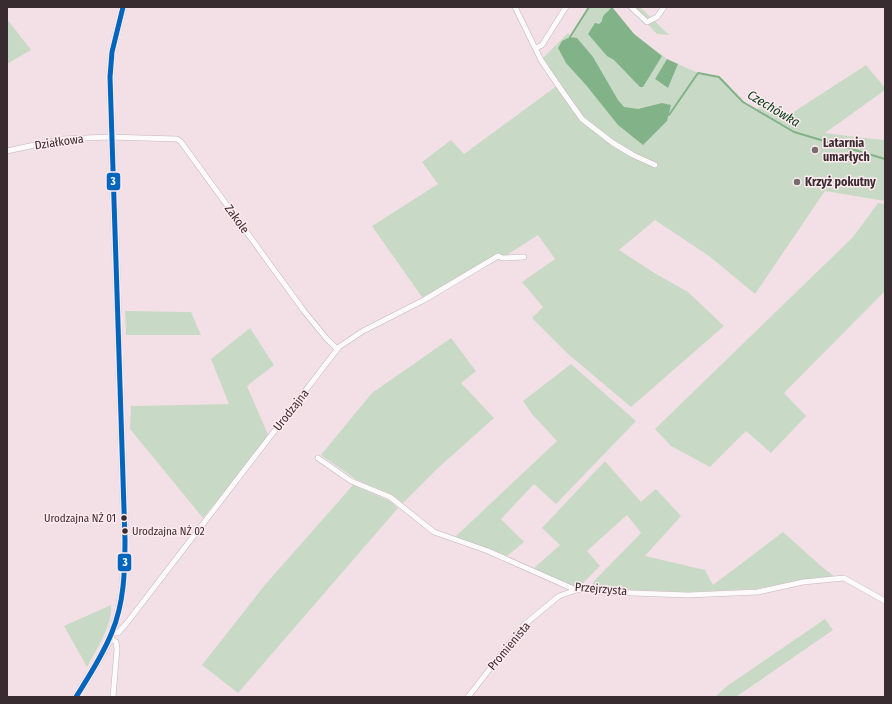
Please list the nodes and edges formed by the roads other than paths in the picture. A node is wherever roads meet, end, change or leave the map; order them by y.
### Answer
1 (122, 7) edge
2 (515, 7) edge
3 (566, 7) edge
4 (631, 7) edge
5 (664, 7) edge
6 (536, 48) junction
7 (112, 137) junction
8 (7, 151) edge
9 (655, 165) dead end
10 (524, 258) dead end
11 (337, 349) junction
12 (318, 458) dead end
13 (576, 590) junction
14 (885, 601) edge
15 (111, 636) junction
16 (76, 697) edge
17 (113, 697) edge
18 (468, 697) edge

1 - 7 street
2 - 6 street
3 - 6 street
4 - 5 street
6 - 9 street
7 - 8 street, Działkowa
7 - 11 street, Zakole
7 - 15 street
10 - 11 street, Urodzajna
11 - 15 street, Urodzajna
12 - 13 street, Przejrzysta
13 - 14 street, Przejrzysta
13 - 18 street, Promienista
15 - 16 street
15 - 17 street

